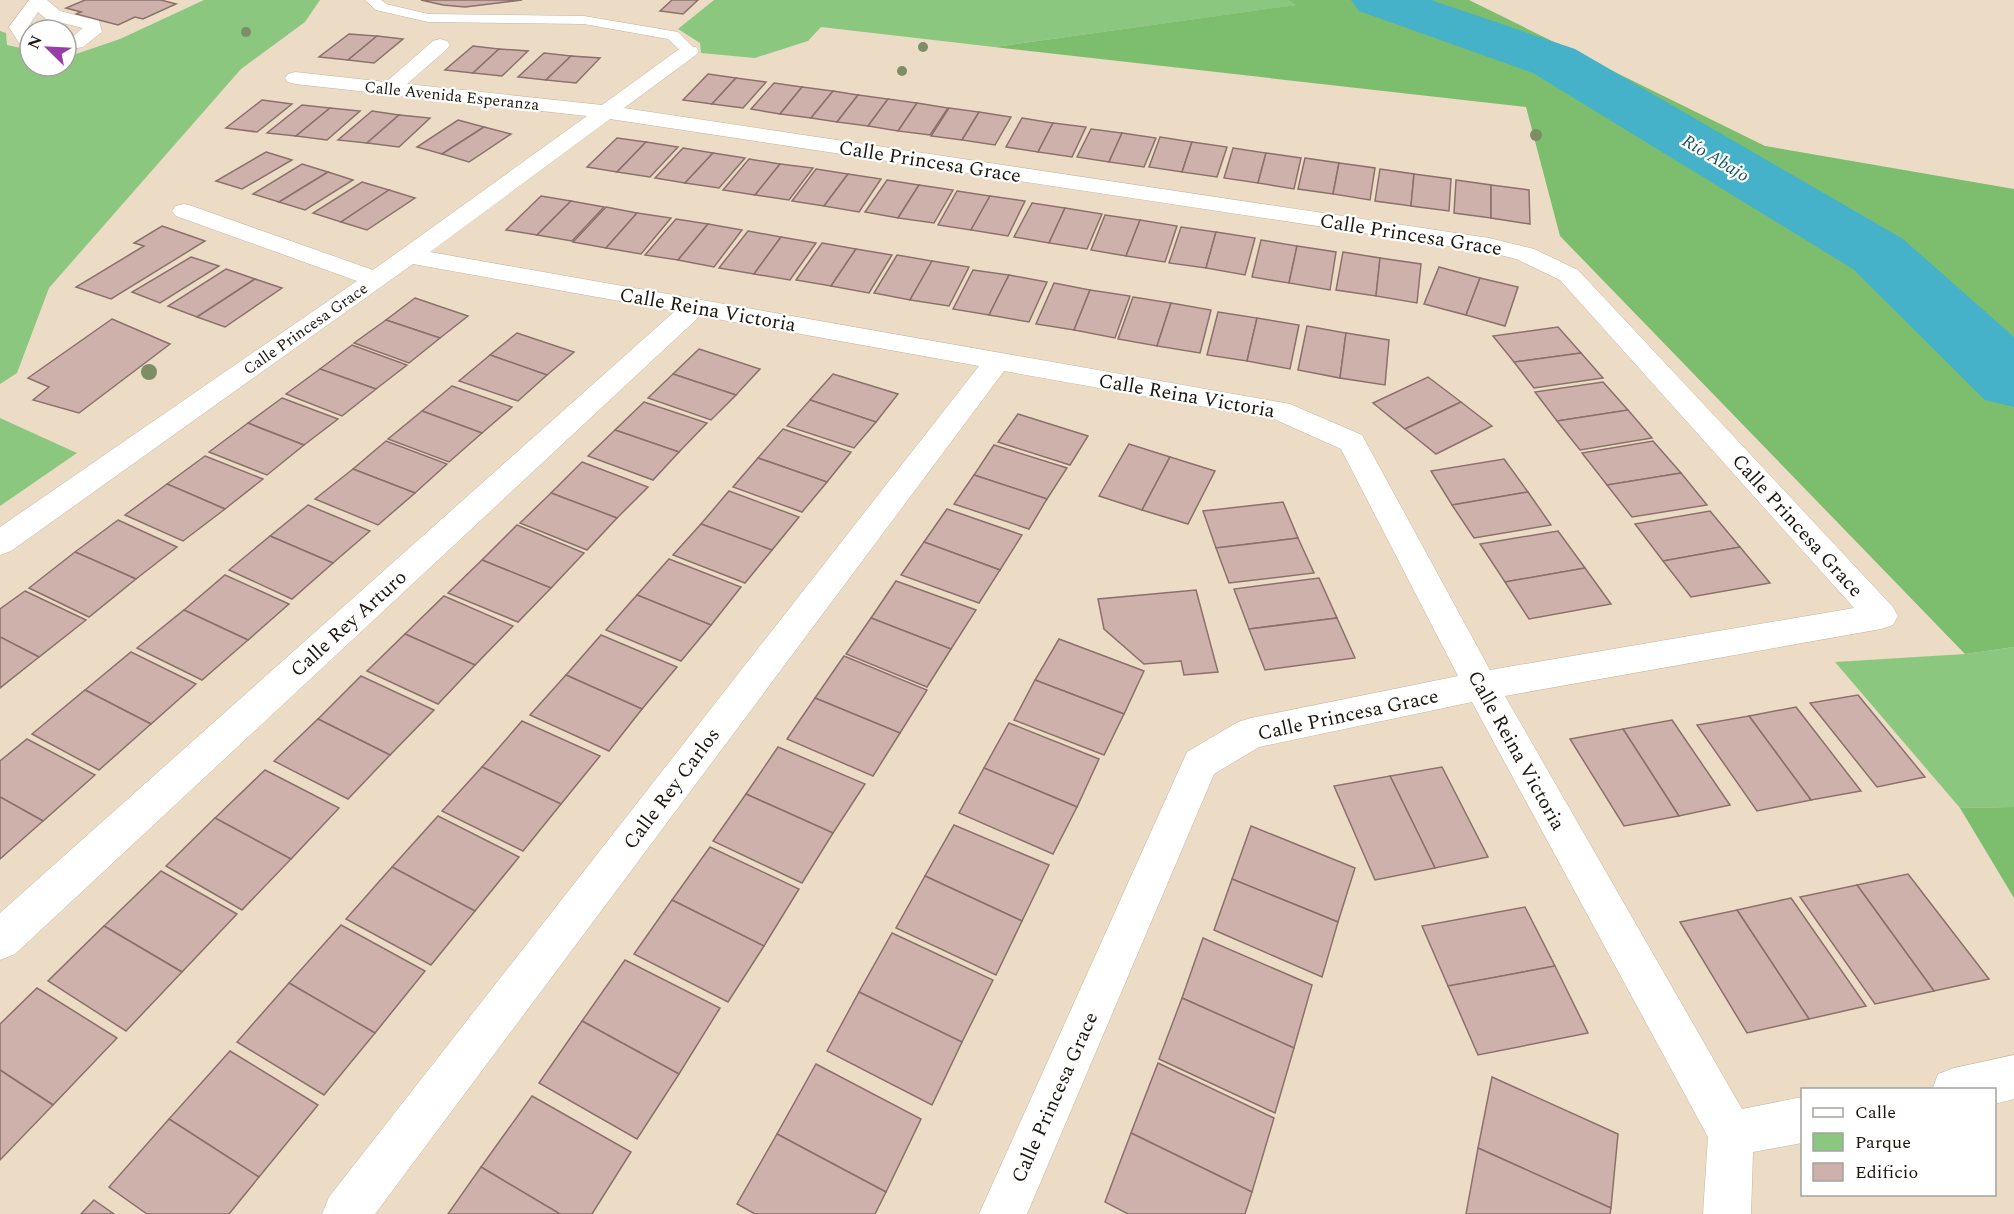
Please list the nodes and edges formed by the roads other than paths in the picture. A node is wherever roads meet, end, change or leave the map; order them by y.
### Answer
1 (372, 0) edge
2 (38, 1) edge
3 (25, 18) edge
4 (65, 18) edge
5 (78, 21) edge
6 (78, 42) edge
7 (440, 45) dead end
8 (689, 51) joint
9 (295, 78) dead end
10 (391, 88) junction
11 (609, 112) junction
12 (184, 211) dead end
13 (410, 256) junction
14 (375, 279) junction
15 (695, 307) junction
16 (996, 361) junction
17 (0, 543) edge
18 (1481, 686) junction
19 (0, 940) edge
20 (2014, 1077) edge
21 (1959, 1088) edge
22 (1801, 1120) edge
23 (1731, 1134) junction
24 (346, 1214) edge
25 (1003, 1214) edge
26 (1727, 1214) edge

1 - 8 lane
2 - 3 street
2 - 4 street
5 - 6 street
7 - 10 street
8 - 11 street, Calle Princesa Grace
9 - 10 street, Calle Avenida Esperanza
10 - 11 street, Calle Avenida Esperanza
11 - 13 street, Calle Princesa Grace
11 - 18 street, Calle Princesa Grace
12 - 14 street
13 - 14 street, Calle Princesa Grace
13 - 15 street, Calle Reina Victoria
14 - 17 street, Calle Princesa Grace
15 - 16 street, Calle Reina Victoria
15 - 19 street, Calle Rey Arturo
16 - 18 street, Calle Reina Victoria
16 - 24 street, Calle Rey Carlos
18 - 23 street, Calle Reina Victoria
18 - 25 street, Calle Princesa Grace
20 - 21 street
22 - 23 street
23 - 26 street

